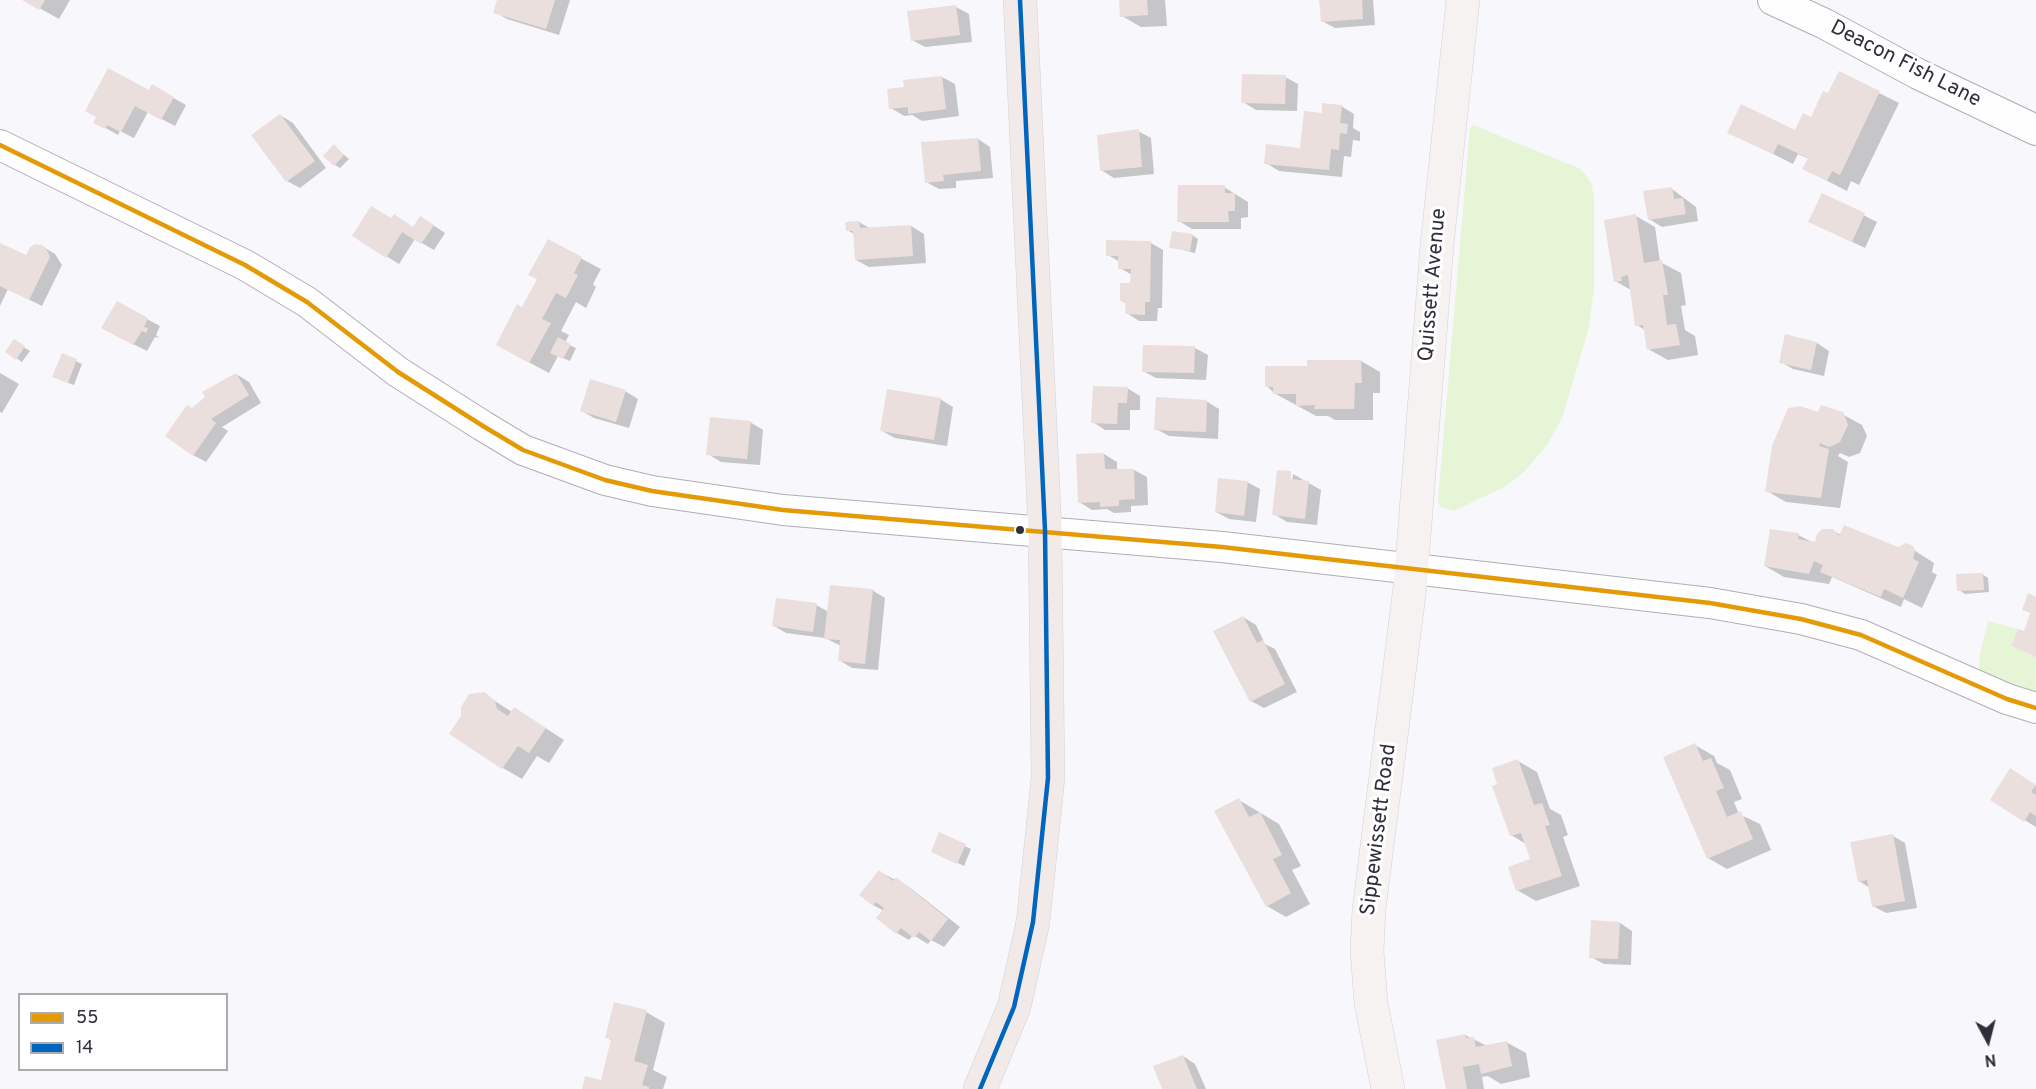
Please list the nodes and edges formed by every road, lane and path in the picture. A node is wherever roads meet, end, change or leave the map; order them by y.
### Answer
1 (1020, 0) edge
2 (1463, 0) edge
3 (1773, 0) edge
4 (2036, 130) edge
5 (0, 145) edge
6 (1045, 530) junction
7 (1411, 570) junction
8 (2036, 708) edge
9 (980, 1089) edge
10 (1388, 1089) edge

1 - 6 highway
2 - 7 main road, Quissett Avenue
3 - 4 street, Deacon Fish Lane
5 - 6 street
6 - 7 street
6 - 9 highway
7 - 8 street
7 - 10 main road, Sippewissett Road

